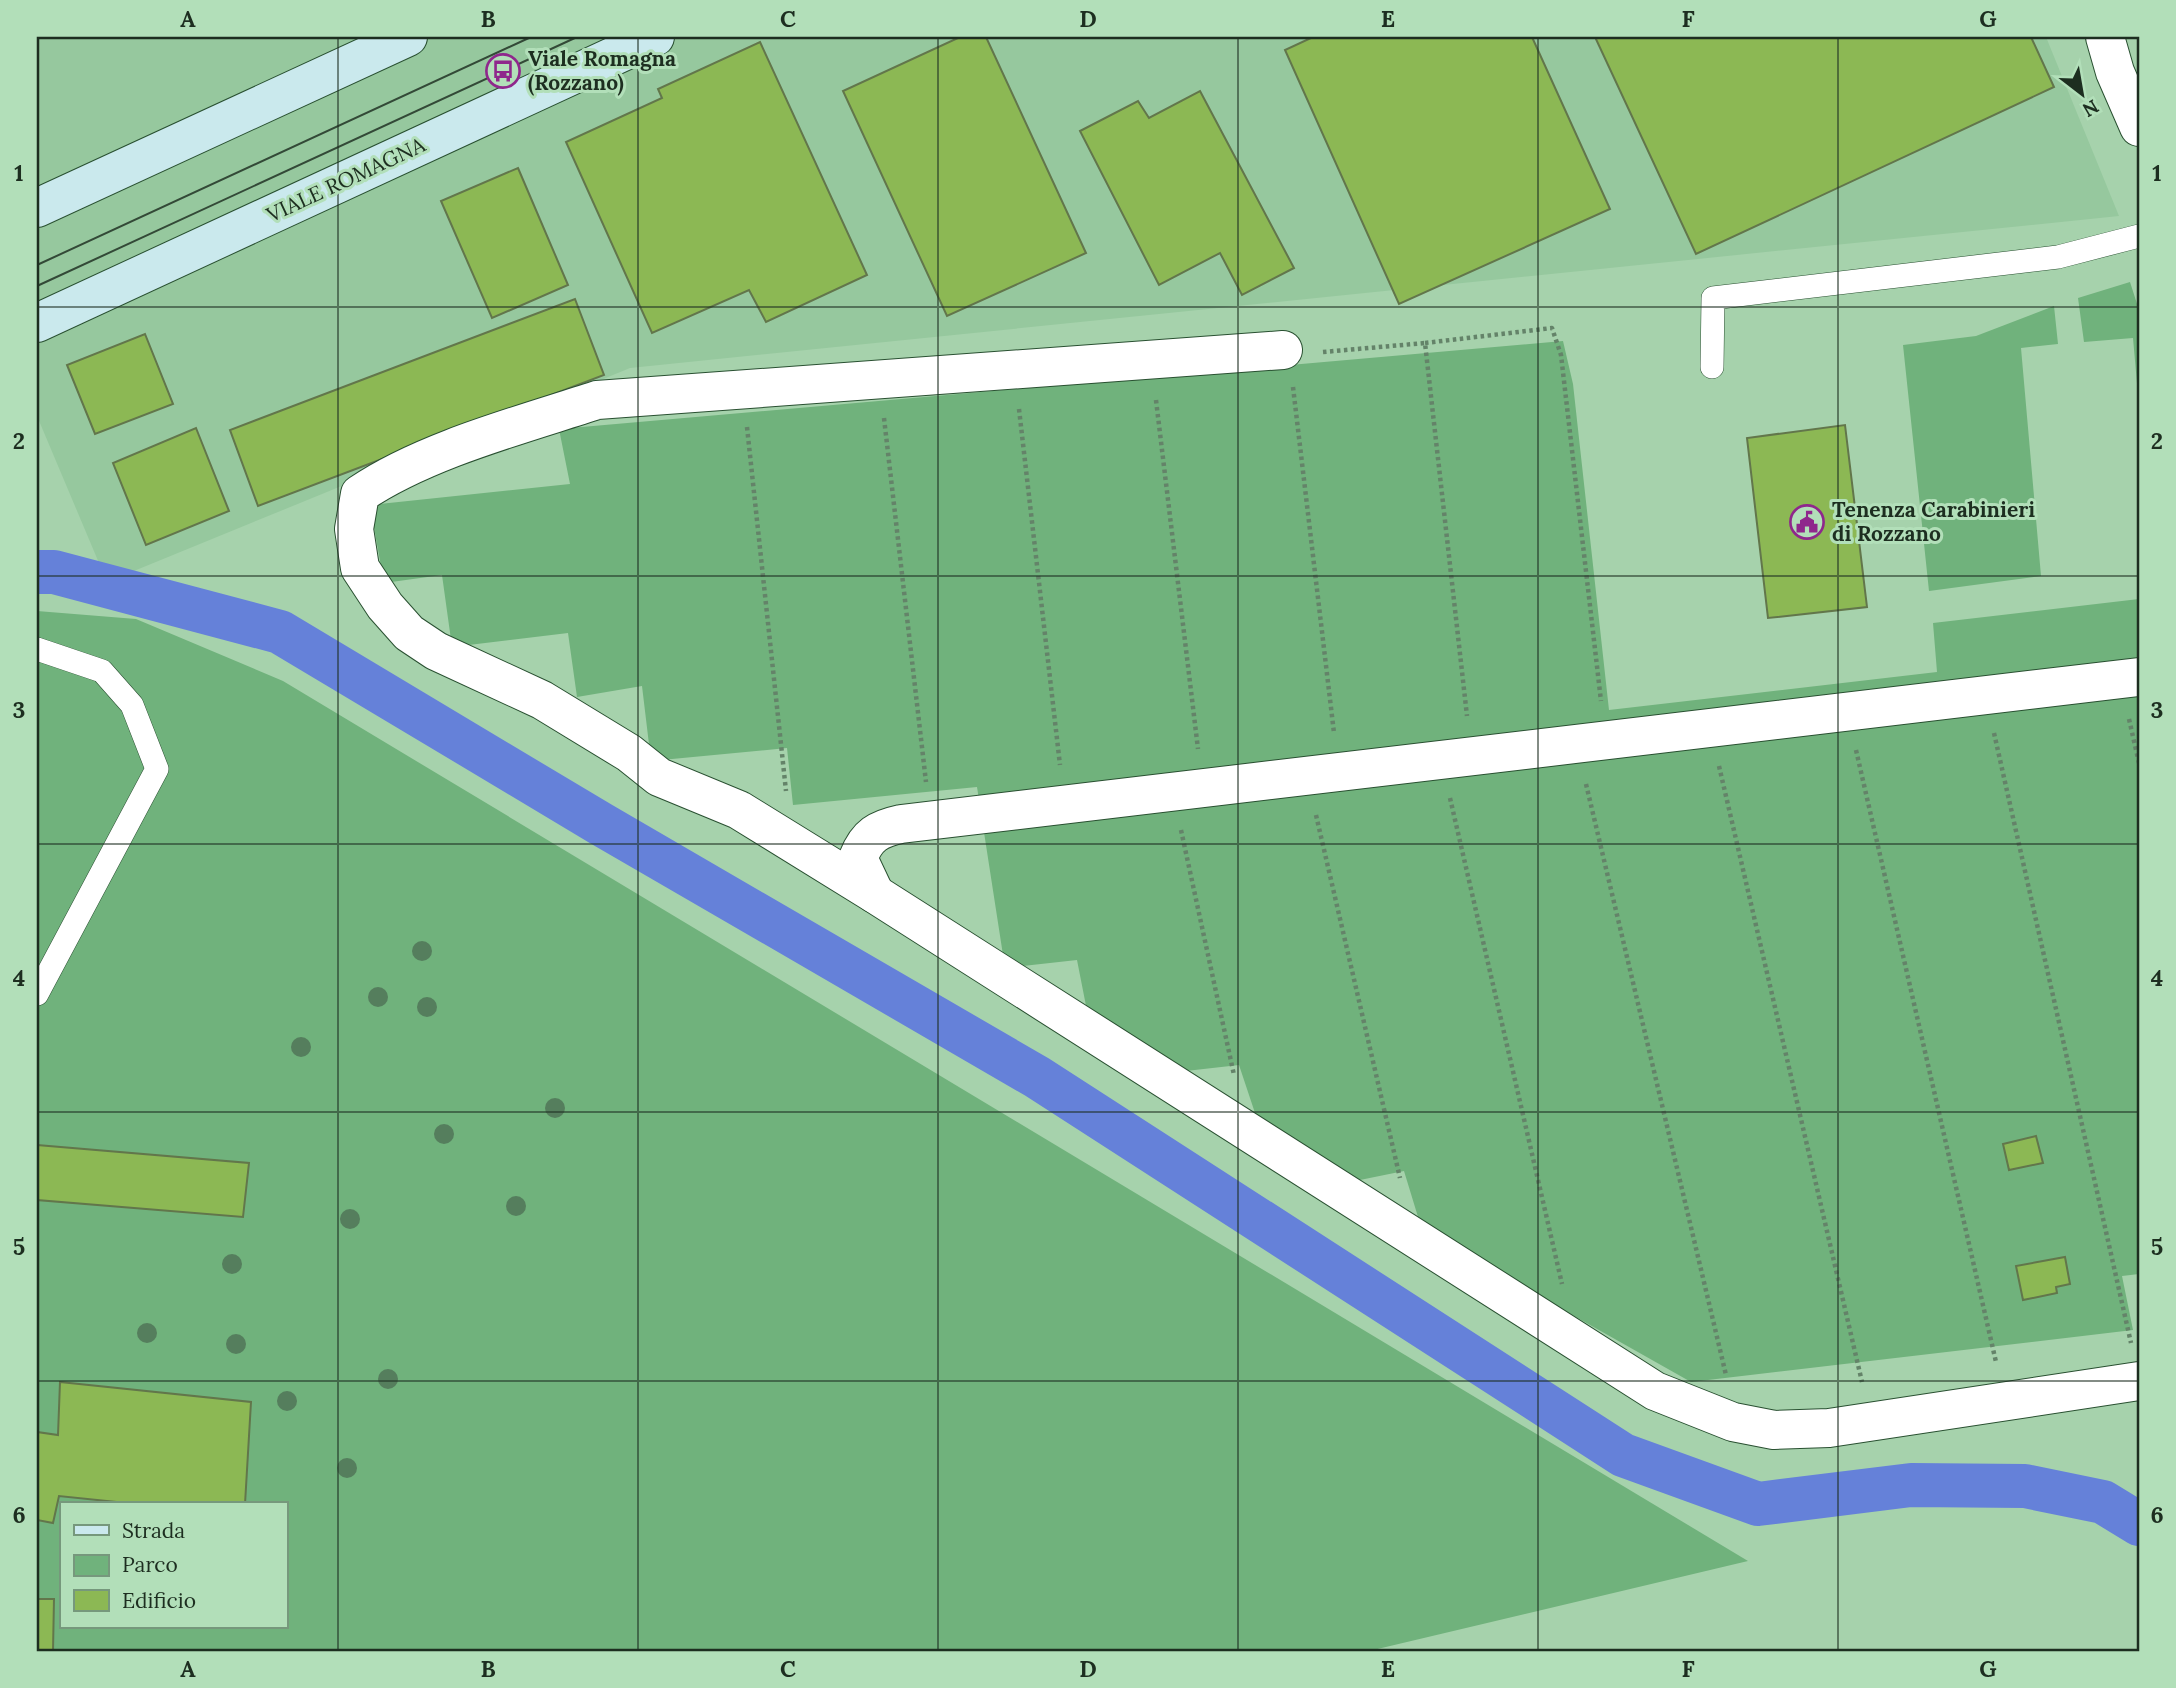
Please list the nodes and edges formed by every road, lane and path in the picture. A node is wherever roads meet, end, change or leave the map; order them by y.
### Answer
1 (408, 37) edge
2 (655, 37) edge
3 (2105, 37) edge
4 (2139, 127) edge
5 (37, 208) edge
6 (2139, 236) edge
7 (37, 323) edge
8 (1425, 343) junction
9 (1286, 350) junction
10 (1151, 360) junction
11 (1712, 367) dead end
12 (1015, 369) junction
13 (880, 380) junction
14 (743, 390) junction
15 (37, 649) edge
16 (2139, 677) edge
17 (1986, 695) junction
18 (1847, 712) junction
19 (1710, 728) junction
20 (1591, 742) junction
21 (1457, 758) junction
22 (1322, 774) junction
23 (1188, 790) junction
24 (1065, 804) junction
25 (931, 821) junction
26 (792, 844) junction
27 (875, 894) junction
28 (37, 994) edge
29 (1246, 1130) junction
30 (1413, 1237) junction
31 (1575, 1340) junction
32 (2136, 1367) edge
33 (2005, 1401) junction
34 (1871, 1421) junction
35 (1738, 1423) junction

1 - 5 main road
2 - 7 main road, VIALE ROMAGNA
3 - 4 street
6 - 11 lane
8 - 9 path
8 - 20 path
8 - 21 path
9 - 10 street
9 - 22 path
10 - 12 street
10 - 23 path
12 - 13 street
12 - 24 path
13 - 14 street
13 - 25 path
14 - 26 path
14 - 26 street
15 - 28 lane
16 - 17 street
17 - 18 street
17 - 32 path
18 - 19 street
18 - 33 path
19 - 20 street
19 - 34 path
20 - 21 street
20 - 35 path
21 - 22 street
21 - 31 path
22 - 23 street
22 - 30 path
23 - 24 street
23 - 29 path
24 - 25 street
25 - 27 street
26 - 27 street
27 - 29 street
29 - 30 street
30 - 31 street
31 - 35 street
32 - 33 street
33 - 34 street
34 - 35 street

